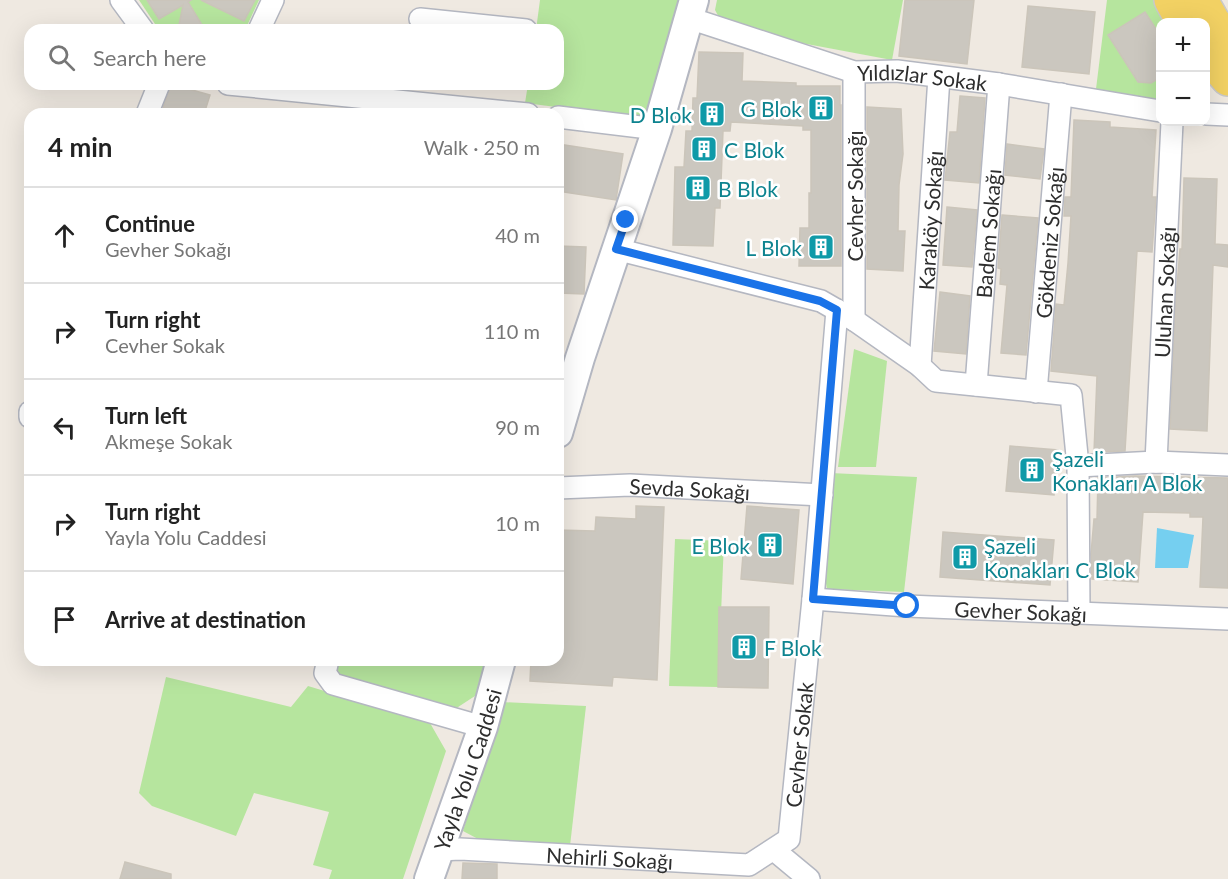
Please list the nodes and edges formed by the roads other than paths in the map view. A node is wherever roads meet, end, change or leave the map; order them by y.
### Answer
1 (121, 0) edge
2 (273, 0) edge
3 (1171, 0) edge
4 (1201, 0) edge
5 (692, 9) edge
6 (420, 16) edge
7 (1181, 18) edge
8 (139, 24) edge
9 (262, 24) edge
10 (481, 24) edge
11 (1228, 39) edge
12 (1210, 59) edge
13 (854, 72) junction
14 (939, 77) junction
15 (1228, 79) edge
16 (999, 84) junction
17 (157, 90) edge
18 (343, 90) edge
19 (409, 93) edge
20 (1061, 94) junction
21 (149, 108) edge
22 (457, 108) edge
23 (1156, 110) edge
24 (1210, 114) edge
25 (1228, 115) edge
26 (564, 118) edge
27 (1172, 126) edge
28 (657, 129) junction
29 (616, 249) junction
30 (846, 315) junction
31 (920, 366) junction
32 (976, 385) junction
33 (1036, 392) junction
34 (564, 413) edge
35 (1156, 462) junction
36 (1228, 465) edge
37 (1078, 466) junction
38 (564, 488) edge
39 (822, 495) junction
40 (813, 599) junction
41 (1079, 613) junction
42 (1228, 619) edge
43 (327, 666) edge
44 (499, 666) edge
45 (483, 727) junction
46 (440, 850) junction
47 (774, 850) junction
48 (429, 879) edge
49 (809, 879) edge

1 - 8 street
2 - 9 street
3 - 7 main road
4 - 11 main road
5 - 13 street, Yıldızlar Sokak
5 - 28 street
6 - 10 street
12 - 15 main road
13 - 14 street, Yıldızlar Sokak
13 - 30 street, Cevher Sokağı
14 - 16 street, Yıldızlar Sokak
14 - 31 street, Karaköy Sokağı
16 - 20 street, Yıldızlar Sokak
16 - 32 street, Badem Sokağı
17 - 21 street
18 - 19 street
19 - 22 street
20 - 23 street, Yıldızlar Sokak
20 - 33 street, Gökdeniz Sokağı
24 - 25 street
26 - 28 street
27 - 35 street, Uluhan Sokağı
28 - 29 street
29 - 30 street
29 - 34 street
30 - 31 street
30 - 39 street, Cevher Sokak
31 - 32 street
32 - 33 street
33 - 37 street
35 - 36 street
35 - 37 street
37 - 41 street
38 - 39 street, Sevda Sokağı
39 - 40 street, Cevher Sokak
40 - 41 street, Gevher Sokağı
40 - 47 street, Cevher Sokak
41 - 42 street, Gevher Sokağı
43 - 45 street
44 - 45 street, Yayla Yolu Caddesi
45 - 46 street, Yayla Yolu Caddesi
46 - 47 street, Nehirli Sokağı
46 - 48 street, Yayla Yolu Caddesi
47 - 49 street

